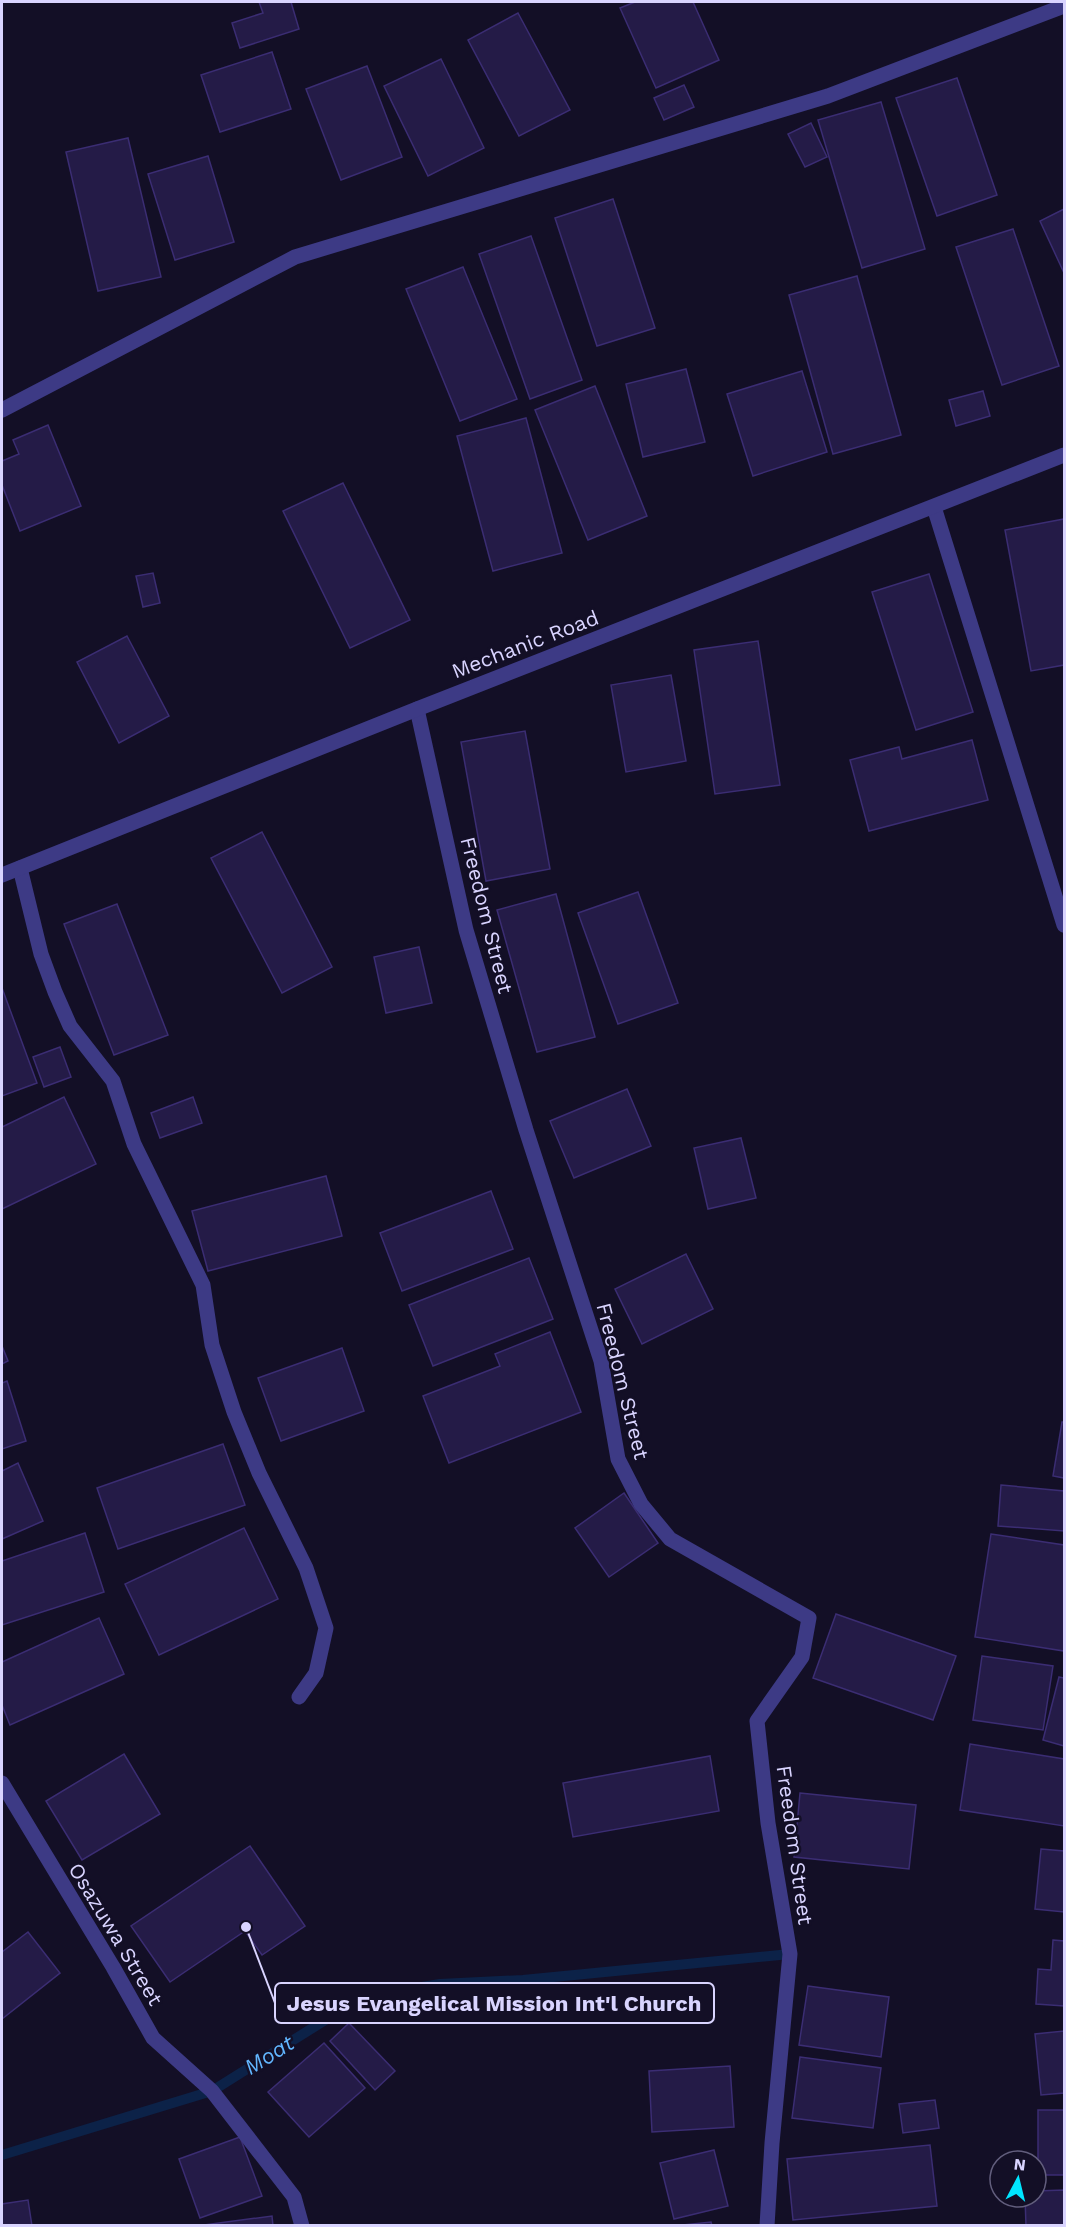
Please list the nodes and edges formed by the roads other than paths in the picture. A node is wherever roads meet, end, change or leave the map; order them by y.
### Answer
1 (1065, 6) edge
2 (2, 410) edge
3 (1065, 455) edge
4 (934, 507) junction
5 (417, 709) junction
6 (20, 868) junction
7 (2, 875) edge
8 (1065, 925) edge
9 (299, 1697) dead end
10 (2, 1783) edge
11 (302, 2226) edge
12 (767, 2226) edge

1 - 2 street
3 - 4 street, Mechanic Road
4 - 5 street, Mechanic Road
4 - 8 street
5 - 6 street, Mechanic Road
5 - 12 street, Freedom Street
6 - 7 street, Mechanic Road
6 - 9 street
10 - 11 street, Osazuwa Street

